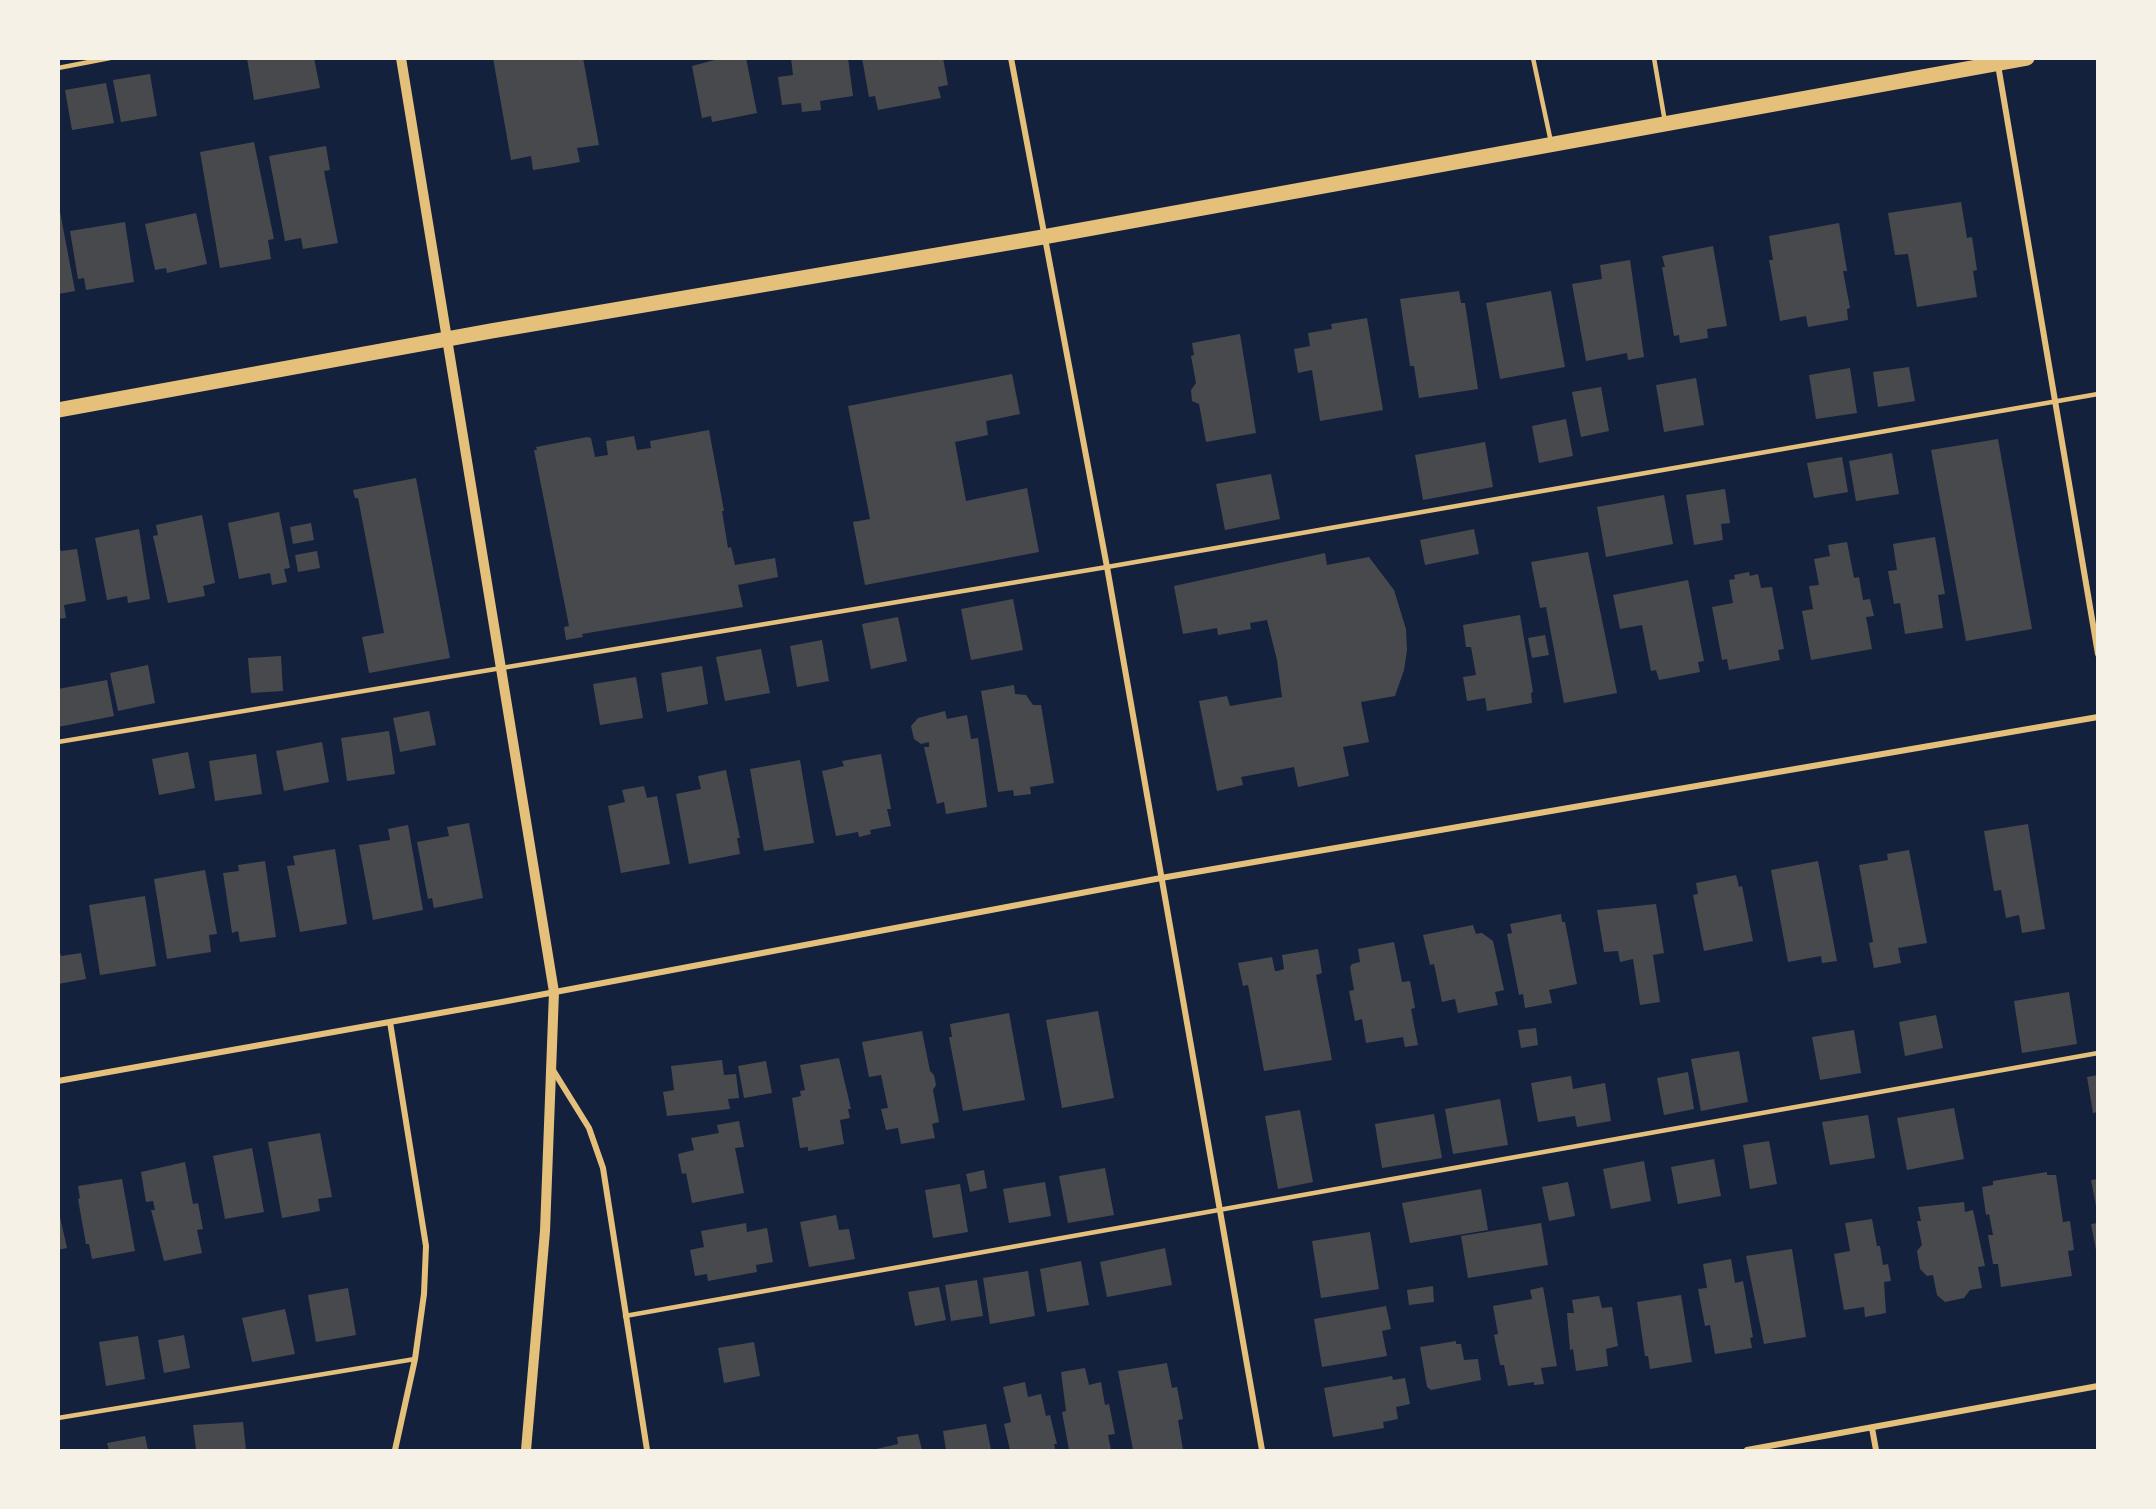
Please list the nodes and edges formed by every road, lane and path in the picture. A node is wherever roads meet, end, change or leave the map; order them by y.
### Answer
1 (110, 58) edge
2 (401, 58) edge
3 (1011, 58) edge
4 (1533, 58) edge
5 (1653, 58) edge
6 (2027, 58) edge
7 (1998, 61) edge
8 (58, 68) edge
9 (1665, 124) junction
10 (1552, 145) junction
11 (1043, 237) junction
12 (447, 339) junction
13 (2097, 394) edge
14 (2056, 402) junction
15 (58, 410) edge
16 (1107, 567) junction
17 (2097, 654) edge
18 (501, 668) junction
19 (2097, 717) edge
20 (58, 742) edge
21 (1161, 878) junction
22 (554, 992) junction
23 (390, 1022) junction
24 (2097, 1053) edge
25 (551, 1067) junction
26 (58, 1081) edge
27 (1219, 1210) junction
28 (626, 1316) junction
29 (415, 1359) junction
30 (2097, 1386) edge
31 (58, 1418) edge
32 (1872, 1428) junction
33 (395, 1450) edge
34 (526, 1450) edge
35 (647, 1450) edge
36 (1262, 1450) edge
37 (1747, 1450) edge
38 (1876, 1450) edge

1 - 8 lane
2 - 12 street
3 - 11 street
4 - 10 lane
5 - 9 lane
6 - 7 main road
7 - 9 main road
7 - 14 street
9 - 10 main road
10 - 11 main road
11 - 12 main road
11 - 16 street
12 - 15 main road
12 - 18 street
13 - 14 lane
14 - 16 lane
14 - 17 street
16 - 18 lane
16 - 21 street
18 - 20 lane
18 - 22 street
19 - 21 street
21 - 22 street
21 - 27 street
22 - 23 street
22 - 25 street
23 - 26 street
23 - 29 street
24 - 27 lane
25 - 28 street
25 - 34 street
27 - 28 lane
27 - 36 street
28 - 35 street
29 - 31 lane
29 - 33 street
30 - 32 street
32 - 37 street
32 - 38 street

